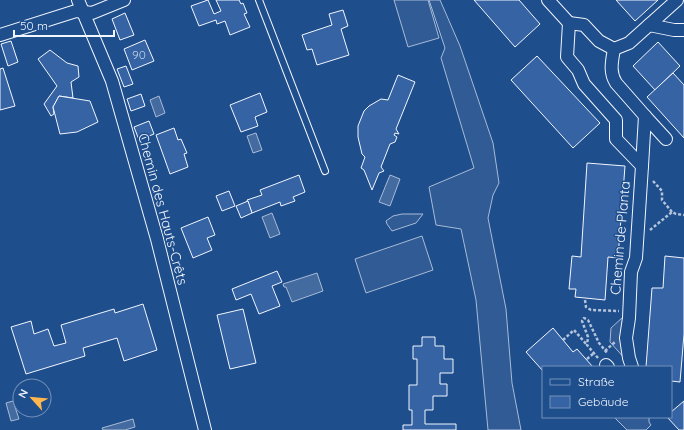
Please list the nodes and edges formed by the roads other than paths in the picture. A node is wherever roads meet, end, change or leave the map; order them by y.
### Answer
1 (78, 0) edge
2 (124, 0) edge
3 (259, 0) edge
4 (548, 0) edge
5 (677, 0) edge
6 (83, 12) junction
7 (569, 23) junction
8 (649, 25) junction
9 (684, 30) edge
10 (0, 35) edge
11 (614, 49) junction
12 (645, 116) junction
13 (666, 139) dead end
14 (642, 167) junction
15 (325, 171) dead end
16 (632, 366) edge
17 (205, 430) edge

1 - 6 street, Chemin des Hauts-Crêts
2 - 6 street
3 - 15 lane
4 - 7 street
5 - 8 street
6 - 10 street
6 - 17 street, Chemin des Hauts-Crêts
7 - 11 street
7 - 14 street, Chemin de Planta
8 - 9 street
8 - 11 street
11 - 12 street
12 - 13 street
12 - 14 street, Chemin de Planta
14 - 16 street, Chemin de Planta

